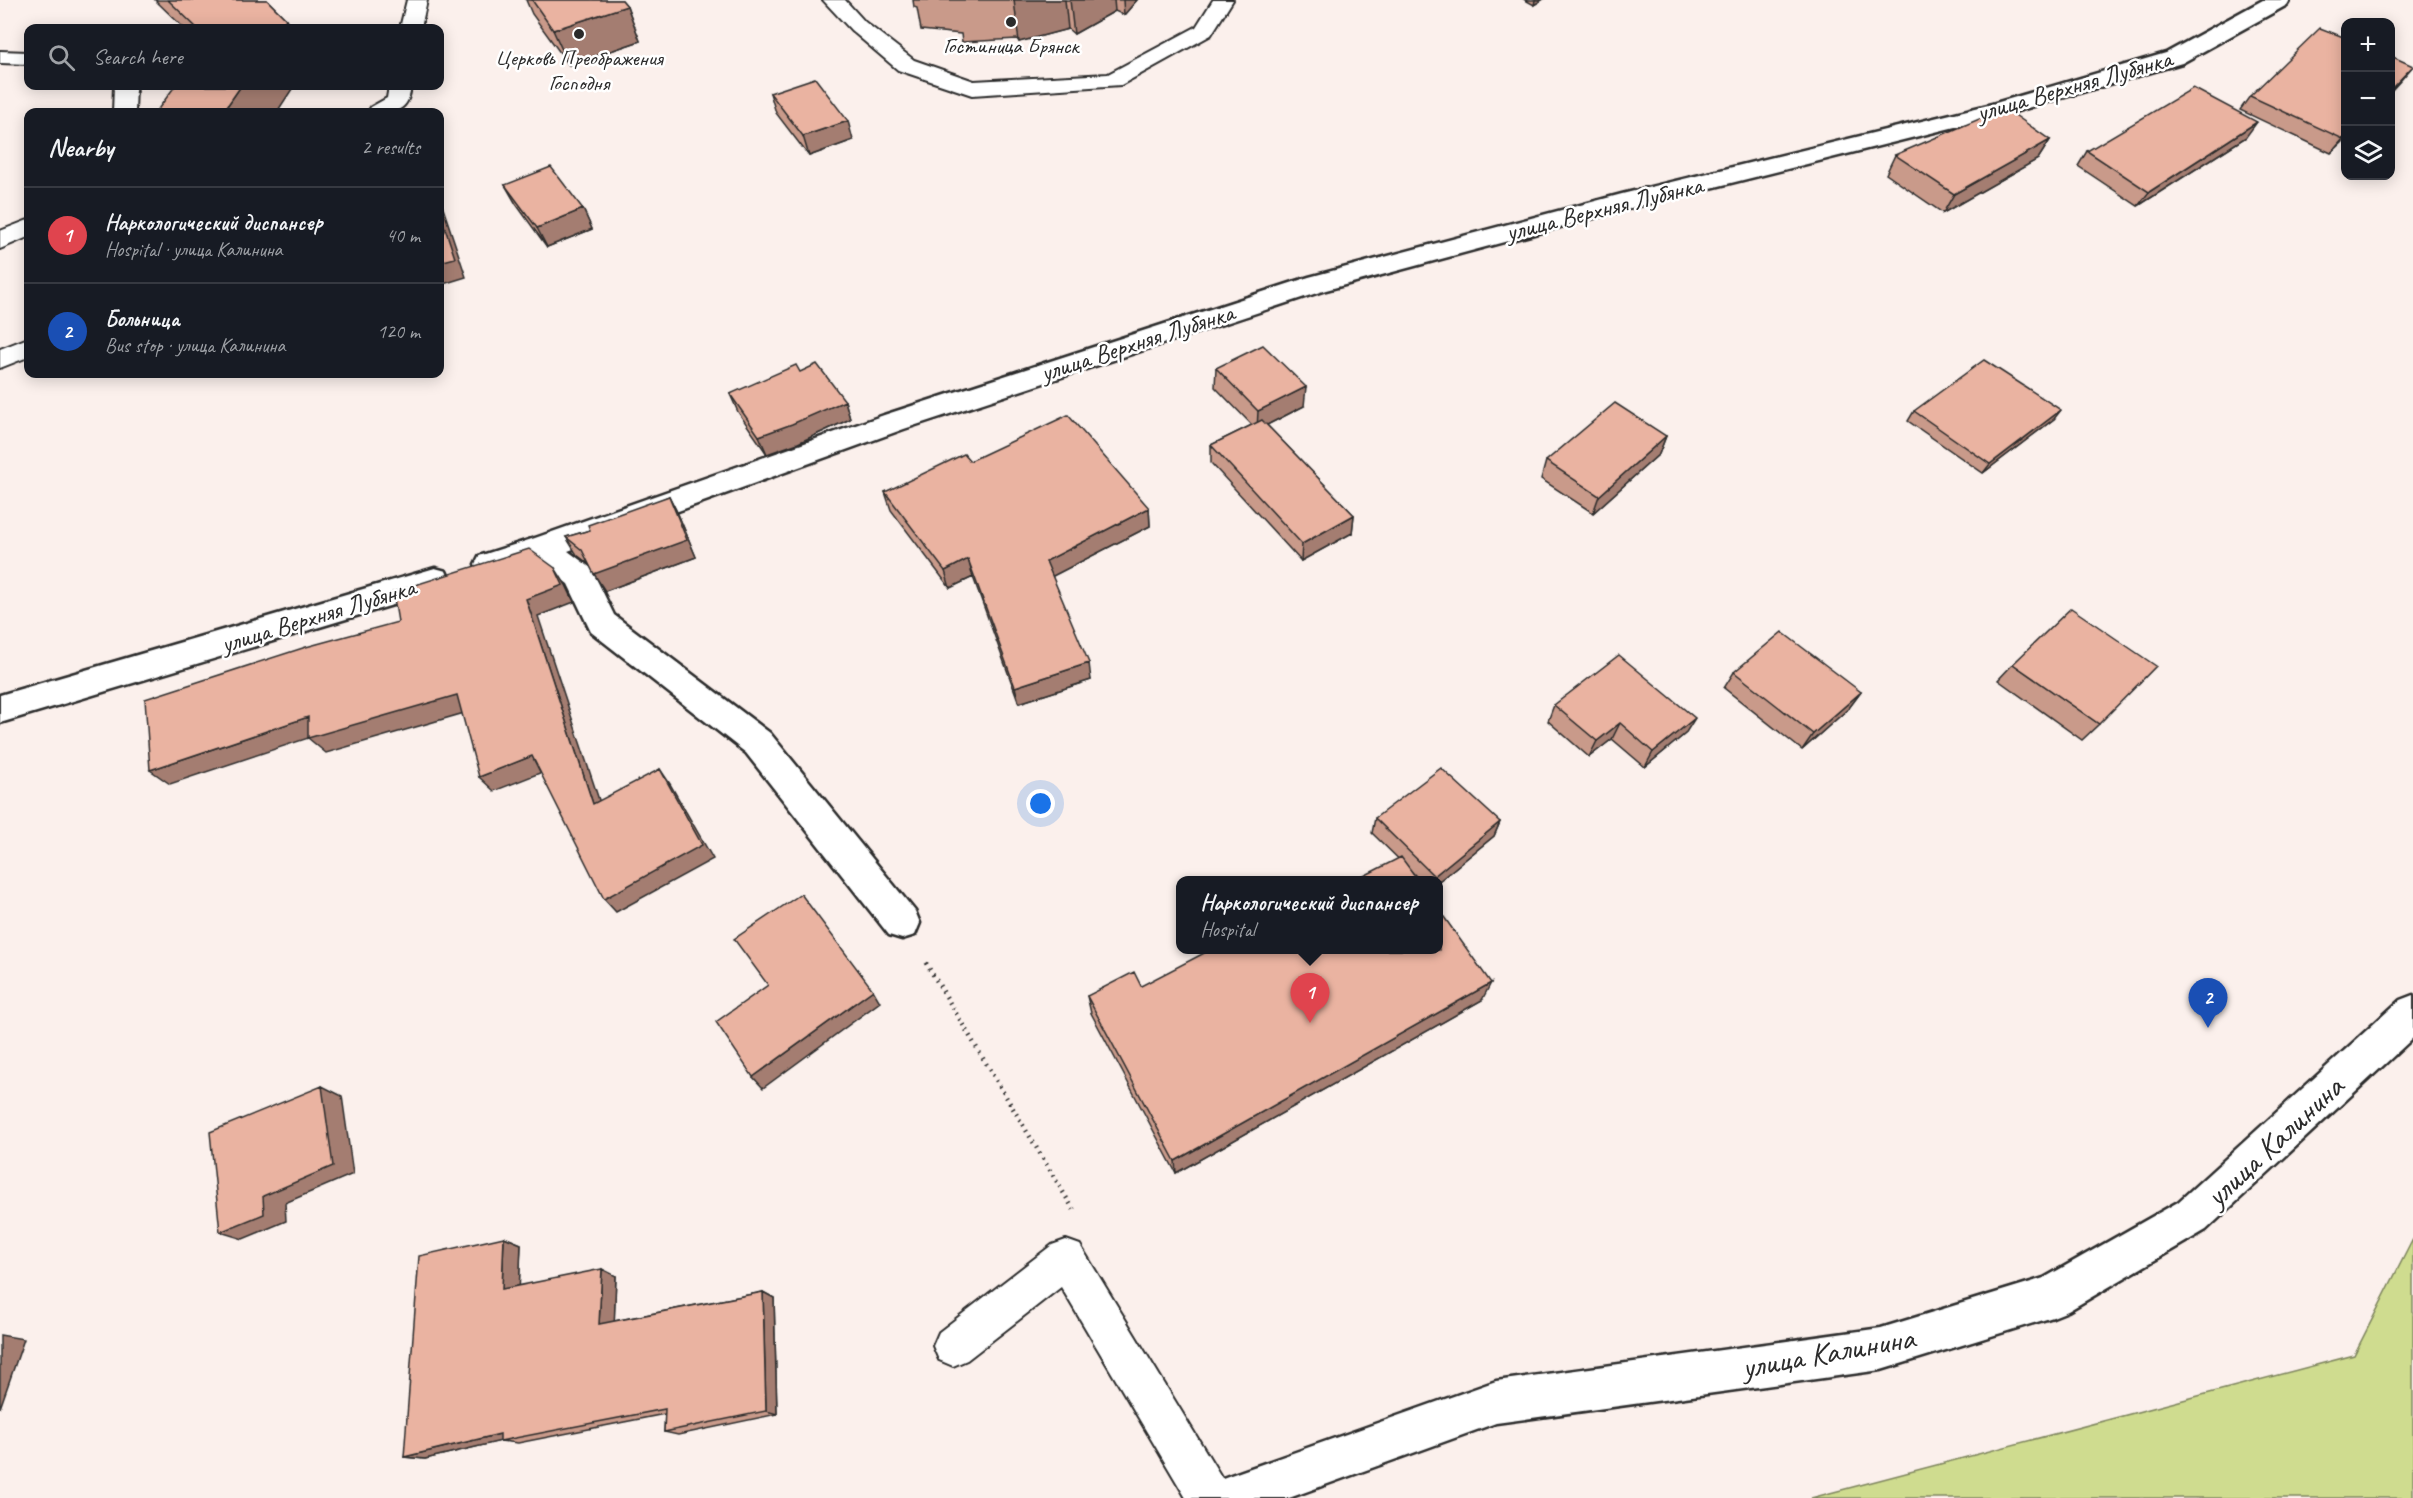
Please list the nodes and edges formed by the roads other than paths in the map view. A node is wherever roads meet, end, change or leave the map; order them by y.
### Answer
1 (417, 0) edge
2 (833, 0) edge
3 (1223, 0) edge
4 (2279, 0) edge
5 (412, 24) edge
6 (0, 57) edge
7 (24, 58) edge
8 (125, 90) edge
9 (399, 90) edge
10 (124, 108) edge
11 (385, 108) edge
12 (24, 230) edge
13 (0, 241) edge
14 (24, 349) edge
15 (0, 359) edge
16 (542, 548) junction
17 (0, 709) edge
18 (902, 923) dead end
19 (2413, 1013) edge
20 (953, 1346) dead end
21 (1210, 1498) edge
22 (1228, 1498) edge

1 - 5 lane
2 - 3 lane
4 - 16 street, улица Верхняя Лубянка
6 - 7 lane
8 - 10 lane
9 - 11 lane
12 - 13 lane
14 - 15 lane
16 - 17 street, улица Верхняя Лубянка
16 - 18 street
19 - 22 street, улица Калинина
20 - 21 lane

